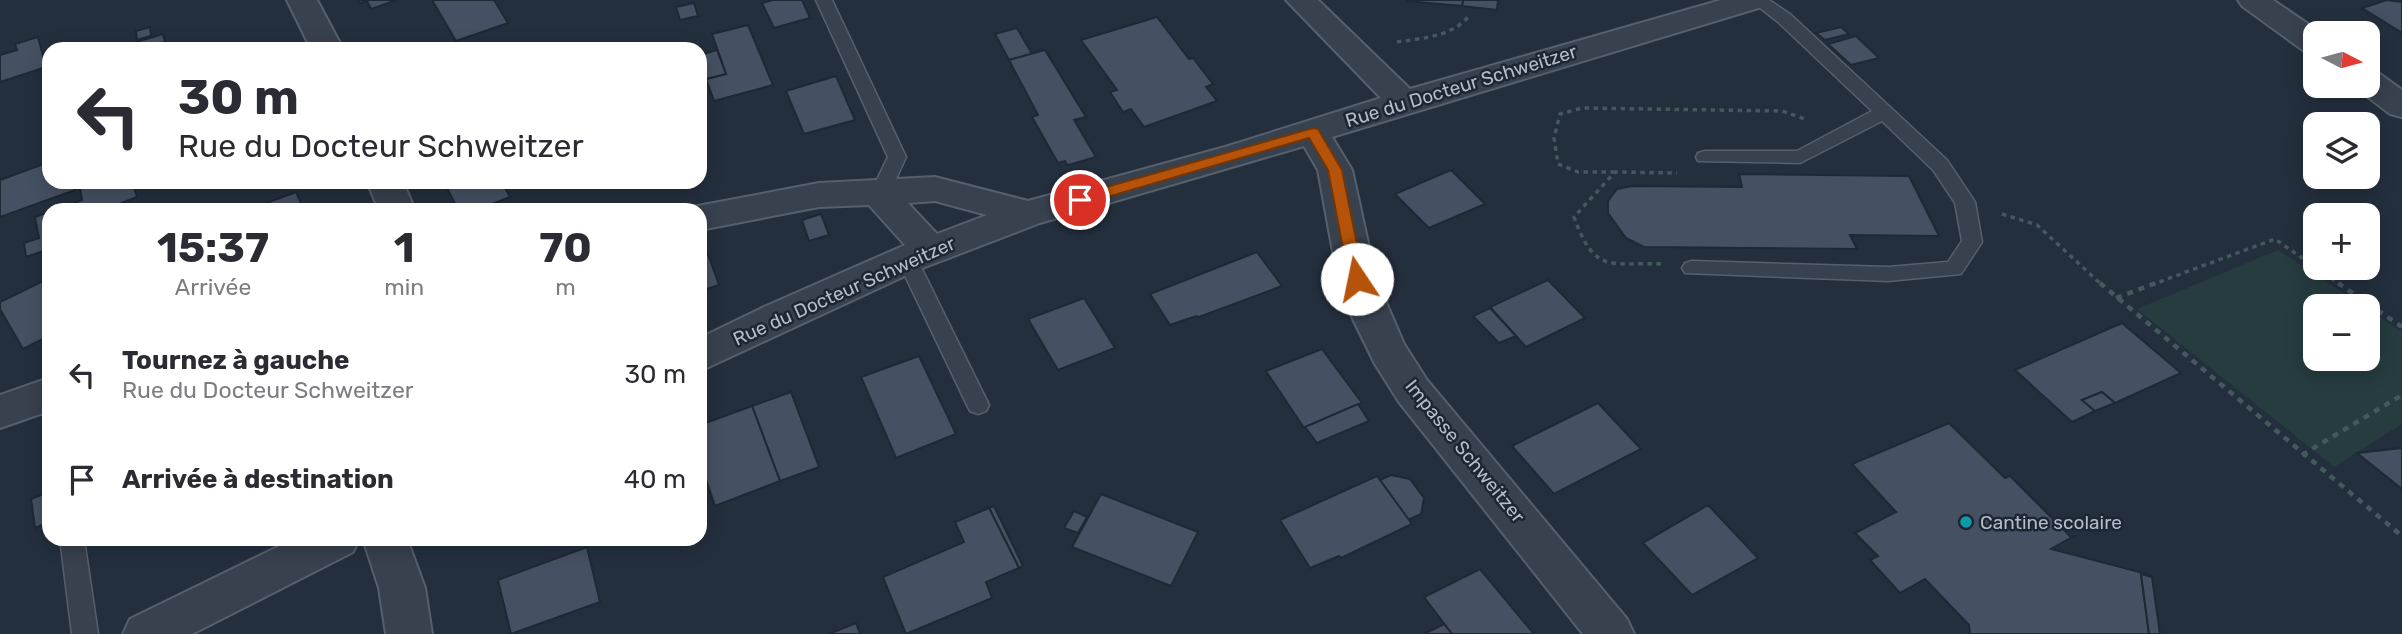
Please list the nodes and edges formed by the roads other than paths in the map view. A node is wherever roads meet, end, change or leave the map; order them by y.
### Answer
1 (302, 0) edge
2 (824, 0) edge
3 (1301, 0) edge
4 (1756, 0) edge
5 (2253, 0) edge
6 (2303, 35) edge
7 (323, 42) edge
8 (2380, 90) edge
9 (1405, 102) junction
10 (2402, 106) edge
11 (1884, 112) junction
12 (1313, 133) junction
13 (1705, 157) road end
14 (880, 194) junction
15 (1028, 214) junction
16 (707, 216) edge
17 (919, 255) junction
18 (1692, 268) road end
19 (707, 352) edge
20 (42, 397) edge
21 (978, 405) dead end
22 (0, 412) edge
23 (72, 546) dead end
24 (323, 546) edge
25 (387, 546) edge
26 (85, 634) edge
27 (146, 634) edge
28 (409, 634) edge
29 (1611, 634) edge

1 - 7 street
2 - 14 lane
3 - 9 street
4 - 9 street, Rue du Docteur Schweitzer
4 - 11 lane
5 - 6 street
8 - 10 street
9 - 12 street, Rue du Docteur Schweitzer
11 - 13 lane
11 - 18 lane
12 - 15 street, Rue du Docteur Schweitzer
12 - 29 street, Impasse Schweitzer
14 - 15 street
14 - 16 street
14 - 17 street
15 - 17 street, Rue du Docteur Schweitzer
17 - 19 street, Rue du Docteur Schweitzer
17 - 21 lane
20 - 22 street
23 - 26 lane
24 - 27 street
25 - 28 street

